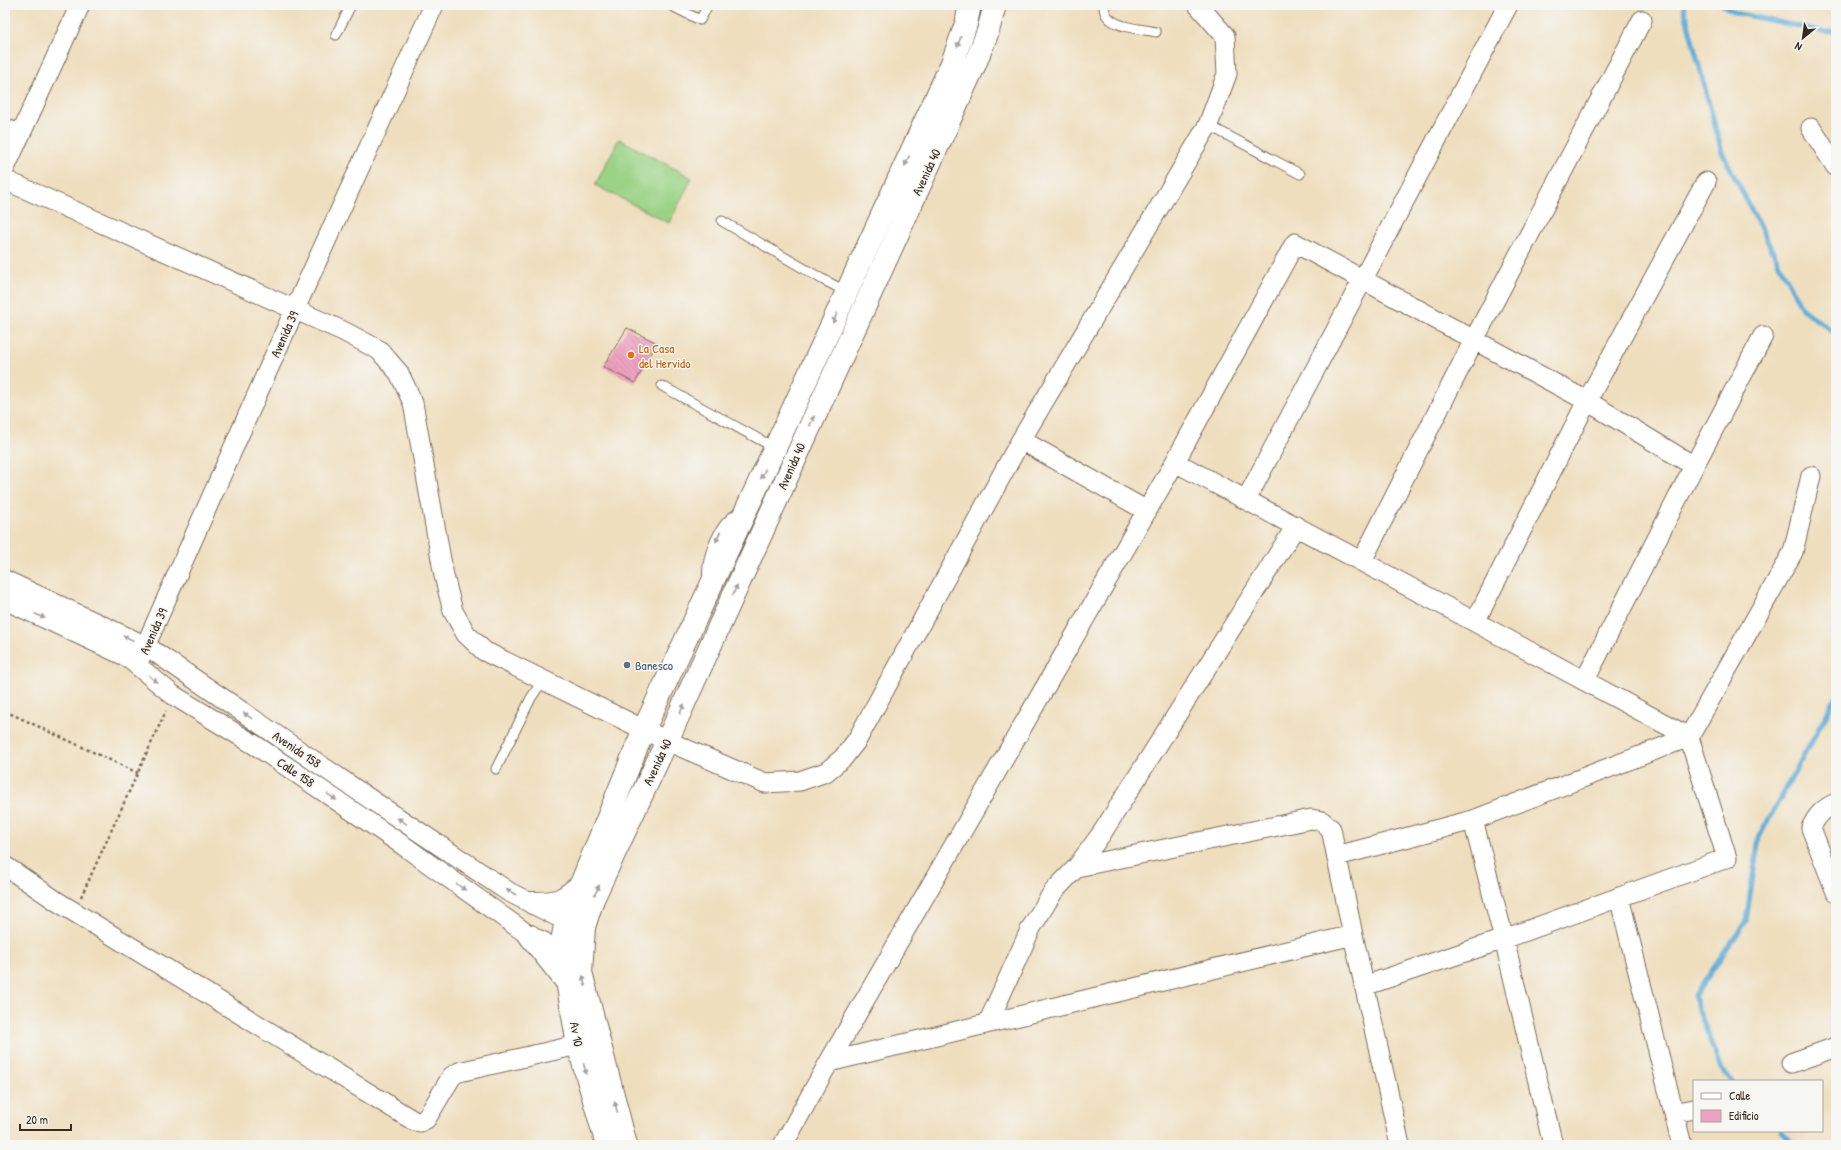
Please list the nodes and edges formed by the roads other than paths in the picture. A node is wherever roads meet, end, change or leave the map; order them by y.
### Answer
1 (351, 5) edge
2 (434, 5) edge
3 (670, 5) edge
4 (708, 5) edge
5 (970, 5) edge
6 (995, 5) edge
7 (1104, 5) edge
8 (1198, 5) edge
9 (1508, 5) edge
10 (75, 7) edge
11 (1642, 20) dead end
12 (1156, 32) dead end
13 (336, 34) dead end
14 (1208, 125) junction
15 (1810, 128) dead end
16 (13, 132) edge
17 (1836, 167) edge
18 (5, 168) edge
19 (1300, 174) dead end
20 (5, 180) edge
21 (1706, 182) dead end
22 (722, 221) dead end
23 (1363, 280) junction
24 (847, 292) junction
25 (295, 309) junction
26 (1763, 336) dead end
27 (1474, 340) junction
28 (662, 386) dead end
29 (1587, 401) junction
30 (1021, 440) junction
31 (775, 448) junction
32 (1175, 462) junction
33 (1694, 466) junction
34 (1811, 476) dead end
35 (1246, 500) junction
36 (1147, 511) junction
37 (1296, 526) junction
38 (1362, 561) junction
39 (11, 593) edge
40 (1476, 622) junction
41 (146, 646) junction
42 (137, 665) junction
43 (543, 680) junction
44 (1585, 680) junction
45 (644, 729) junction
46 (268, 730) junction
47 (1689, 737) junction
48 (667, 741) junction
49 (258, 747) junction
50 (319, 765) junction
51 (496, 769) dead end
52 (310, 782) junction
53 (370, 799) junction
54 (1836, 803) edge
55 (360, 816) junction
56 (1473, 820) junction
57 (445, 849) junction
58 (1337, 856) junction
59 (5, 866) edge
60 (1077, 867) junction
61 (434, 869) junction
62 (581, 885) junction
63 (1836, 892) edge
64 (1618, 897) junction
65 (532, 903) junction
66 (575, 924) junction
67 (1353, 935) junction
68 (530, 936) junction
69 (1504, 939) junction
70 (572, 947) junction
71 (568, 984) junction
72 (1364, 986) junction
73 (988, 1023) junction
74 (578, 1044) junction
75 (1836, 1047) edge
76 (829, 1062) junction
77 (1791, 1063) dead end
78 (1693, 1109) edge
79 (1674, 1113) junction
80 (607, 1145) edge
81 (626, 1145) edge
82 (783, 1145) edge
83 (1400, 1145) edge
84 (1554, 1145) edge
85 (1682, 1145) edge

1 - 13 lane
2 - 25 street, Avenida 39
3 - 4 lane
5 -> 24 street, Avenida 40
48 -> 6 street, Avenida 40
7 - 12 lane
8 - 14 street
9 - 23 street
10 - 16 street
11 - 27 street
14 - 19 lane
14 - 30 street
15 - 17 street
16 - 18 street
20 - 25 street
21 - 29 street
22 - 24 lane
23 - 27 street
23 - 32 street
23 - 35 street
24 -> 31 street, Avenida 40
25 - 41 street, Avenida 39
25 - 43 street
26 - 33 street
27 - 29 street
27 - 38 street
28 - 31 lane
29 - 33 street
29 - 40 street
30 - 36 street
30 - 48 street
31 -> 45 street, Avenida 40
32 - 35 street
32 - 36 street
33 - 44 street
34 - 47 street
35 - 37 street
36 - 76 street
37 - 38 street
37 - 60 street
38 - 40 street
41 -> 39 street, Avenida 158
39 -> 42 street, Calle 158
40 - 44 street
41 - 42 street, Avenida 39
46 -> 41 street, Avenida 158
42 -> 49 street, Calle 158
43 - 45 street
43 - 51 lane
44 - 47 street
45 - 48 street
45 - 62 street, Avenida 40
46 - 49 street
46 - 50 street, Avenida 158
47 - 56 street
47 - 64 street
66 -> 48 street, Avenida 40
49 - 52 street, Calle 158
50 - 52 street
50 - 53 street, Avenida 158
52 -> 55 street, Calle 158
53 - 55 street
57 -> 53 street, Avenida 158
54 - 63 street
55 - 61 street, Calle 158
56 - 58 street
56 - 69 street
57 - 61 street
65 -> 57 street, Avenida 158
58 - 60 street
58 - 67 street
59 - 74 street
60 - 73 street
61 -> 68 street, Calle 158
62 - 65 street
62 - 66 street, Avenida 40
64 - 69 street
64 - 79 street
65 - 66 street, Avenida 158
66 - 70 street, Av 10
67 - 72 street
67 - 73 street
68 - 70 street, Calle 158
68 - 71 street
69 - 72 street
69 - 84 street
70 - 71 street, Av 10
81 -> 70 street
71 - 74 street, Av 10
72 - 83 street
73 - 76 street
74 -> 80 street, Av 10
75 - 77 street
76 - 82 street
78 - 79 street
79 - 85 street

